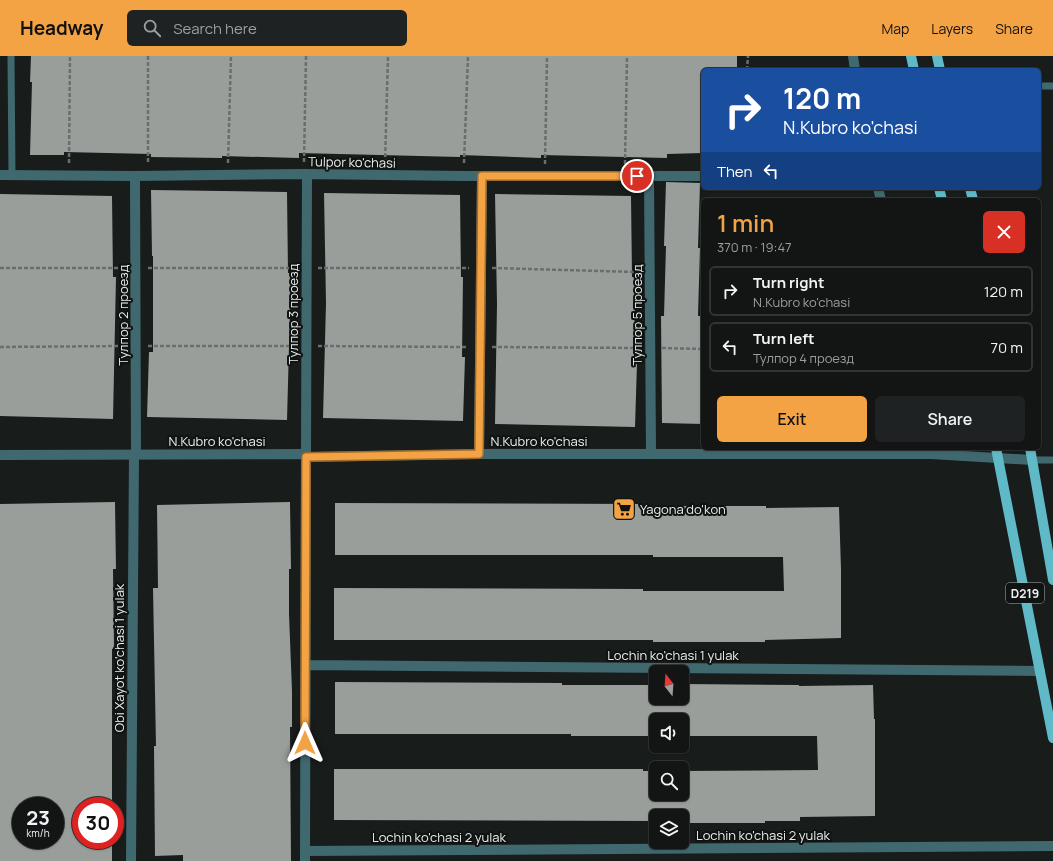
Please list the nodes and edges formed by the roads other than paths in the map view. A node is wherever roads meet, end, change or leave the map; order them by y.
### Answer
1 (11, 56) edge
2 (852, 56) edge
3 (910, 56) edge
4 (937, 56) edge
5 (855, 68) edge
6 (913, 68) edge
7 (940, 68) edge
8 (1041, 86) edge
9 (1053, 86) edge
10 (306, 174) junction
11 (0, 175) edge
12 (12, 175) junction
13 (135, 176) junction
14 (482, 176) junction
15 (649, 176) junction
16 (701, 176) edge
17 (1030, 450) edge
18 (930, 451) edge
19 (997, 453) edge
20 (135, 454) junction
21 (479, 454) junction
22 (651, 454) junction
23 (0, 455) edge
24 (306, 456) junction
25 (1032, 460) junction
26 (1053, 460) edge
27 (1053, 580) edge
28 (306, 665) junction
29 (1040, 671) junction
30 (1053, 738) edge
31 (1053, 846) edge
32 (305, 856) edge
33 (130, 861) edge

1 - 12 lane
2 - 5 street
3 - 6 main road
4 - 7 main road
8 - 9 lane
10 - 13 street, Tulpor ko'chasi
10 - 14 street, Tulpor ko'chasi
10 - 24 street, Тулпор 3 проезд
11 - 12 street, Tulpor ko'chasi
12 - 13 street, Tulpor ko'chasi
13 - 20 street, Тулпор 2 проезд
14 - 15 street, Tulpor ko'chasi
14 - 21 street
15 - 16 street, Tulpor ko'chasi
15 - 22 street, Тулпор 5 проезд
17 - 25 main road, D219
18 - 19 street, N.Kubro ko'chasi
18 - 22 street, N.Kubro ko'chasi
19 - 25 street, N.Kubro ko'chasi
19 - 29 main road, D219
20 - 23 street, N.Kubro ko'chasi
20 - 24 street, N.Kubro ko'chasi
20 - 33 street, Obi Xayot ko'chasi 1 yulak
21 - 22 street, N.Kubro ko'chasi
21 - 24 street, N.Kubro ko'chasi
24 - 28 street, Тулпор 3 проезд
25 - 26 lane
25 - 27 main road, D219
28 - 29 street, Lochin ko'chasi 1 yulak
28 - 32 street, Тулпор 3 проезд
29 - 30 main road, D219
31 - 32 street, Lochin ko'chasi 2 yulak

